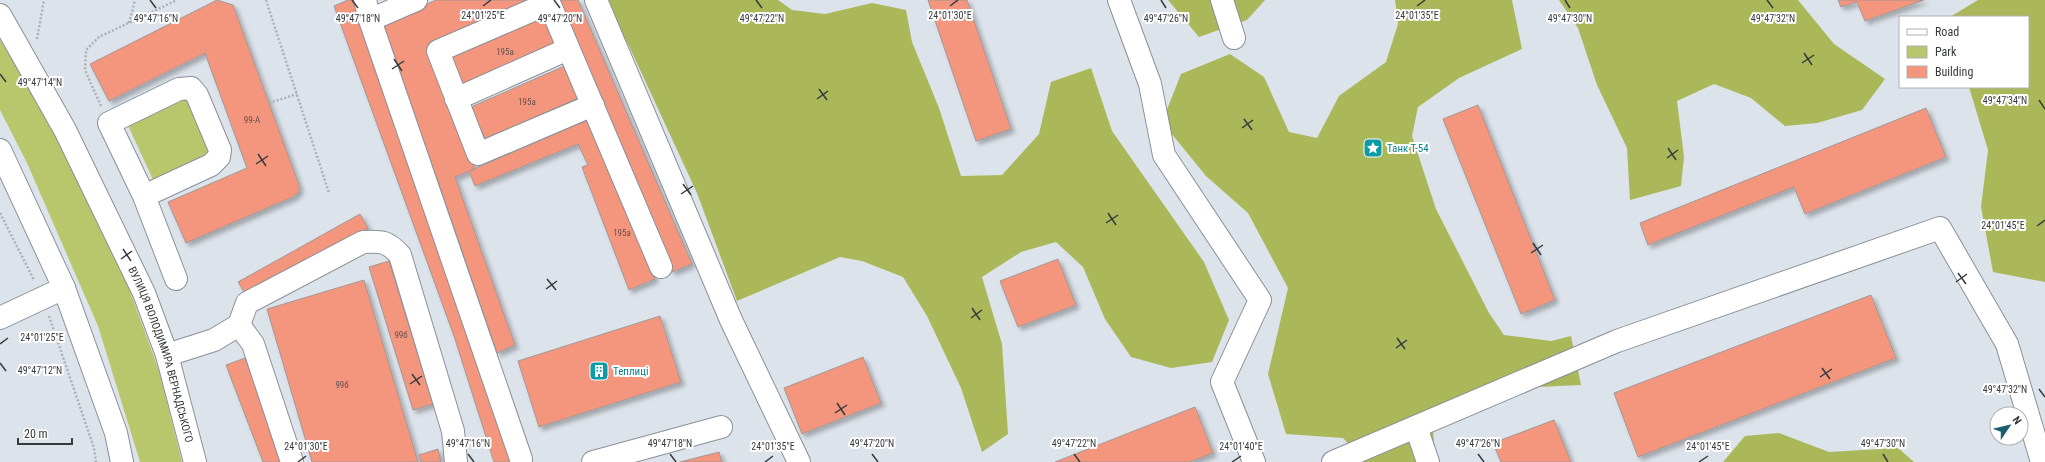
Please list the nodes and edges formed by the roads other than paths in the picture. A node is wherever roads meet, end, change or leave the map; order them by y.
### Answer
1 (416, 0) edge
2 (596, 0) edge
3 (1119, 0) edge
4 (1222, 0) edge
5 (548, 2) edge
6 (368, 10) edge
7 (0, 15) edge
8 (1234, 38) dead end
9 (568, 49) junction
10 (456, 98) junction
11 (593, 105) junction
12 (0, 150) edge
13 (144, 196) junction
14 (661, 267) dead end
15 (176, 279) dead end
16 (64, 288) junction
17 (0, 318) edge
18 (239, 325) junction
19 (167, 354) junction
20 (721, 427) dead end
21 (1416, 427) junction
22 (521, 459) dead end
23 (122, 462) edge
24 (195, 462) edge
25 (292, 462) edge
26 (456, 462) edge
27 (593, 462) edge
28 (799, 462) edge
29 (1254, 462) edge
30 (1333, 462) edge
31 (1428, 462) edge
32 (2042, 462) edge

1 - 6 street
2 - 28 street
3 - 29 street
4 - 8 street
5 - 9 street
5 - 10 street
6 - 22 street
7 - 19 street, ВУЛИЦЯ ВОЛОДИМИРА ВЕРНАДСЬКОГО
9 - 10 street
9 - 11 street
10 - 11 street
11 - 14 street
12 - 16 street
13 - 13 street
13 - 15 street
16 - 17 street
16 - 23 street
18 - 19 street
18 - 25 street
18 - 26 street
19 - 24 street, ВУЛИЦЯ ВОЛОДИМИРА ВЕРНАДСЬКОГО
20 - 27 street
21 - 30 street
21 - 31 street
21 - 32 street

